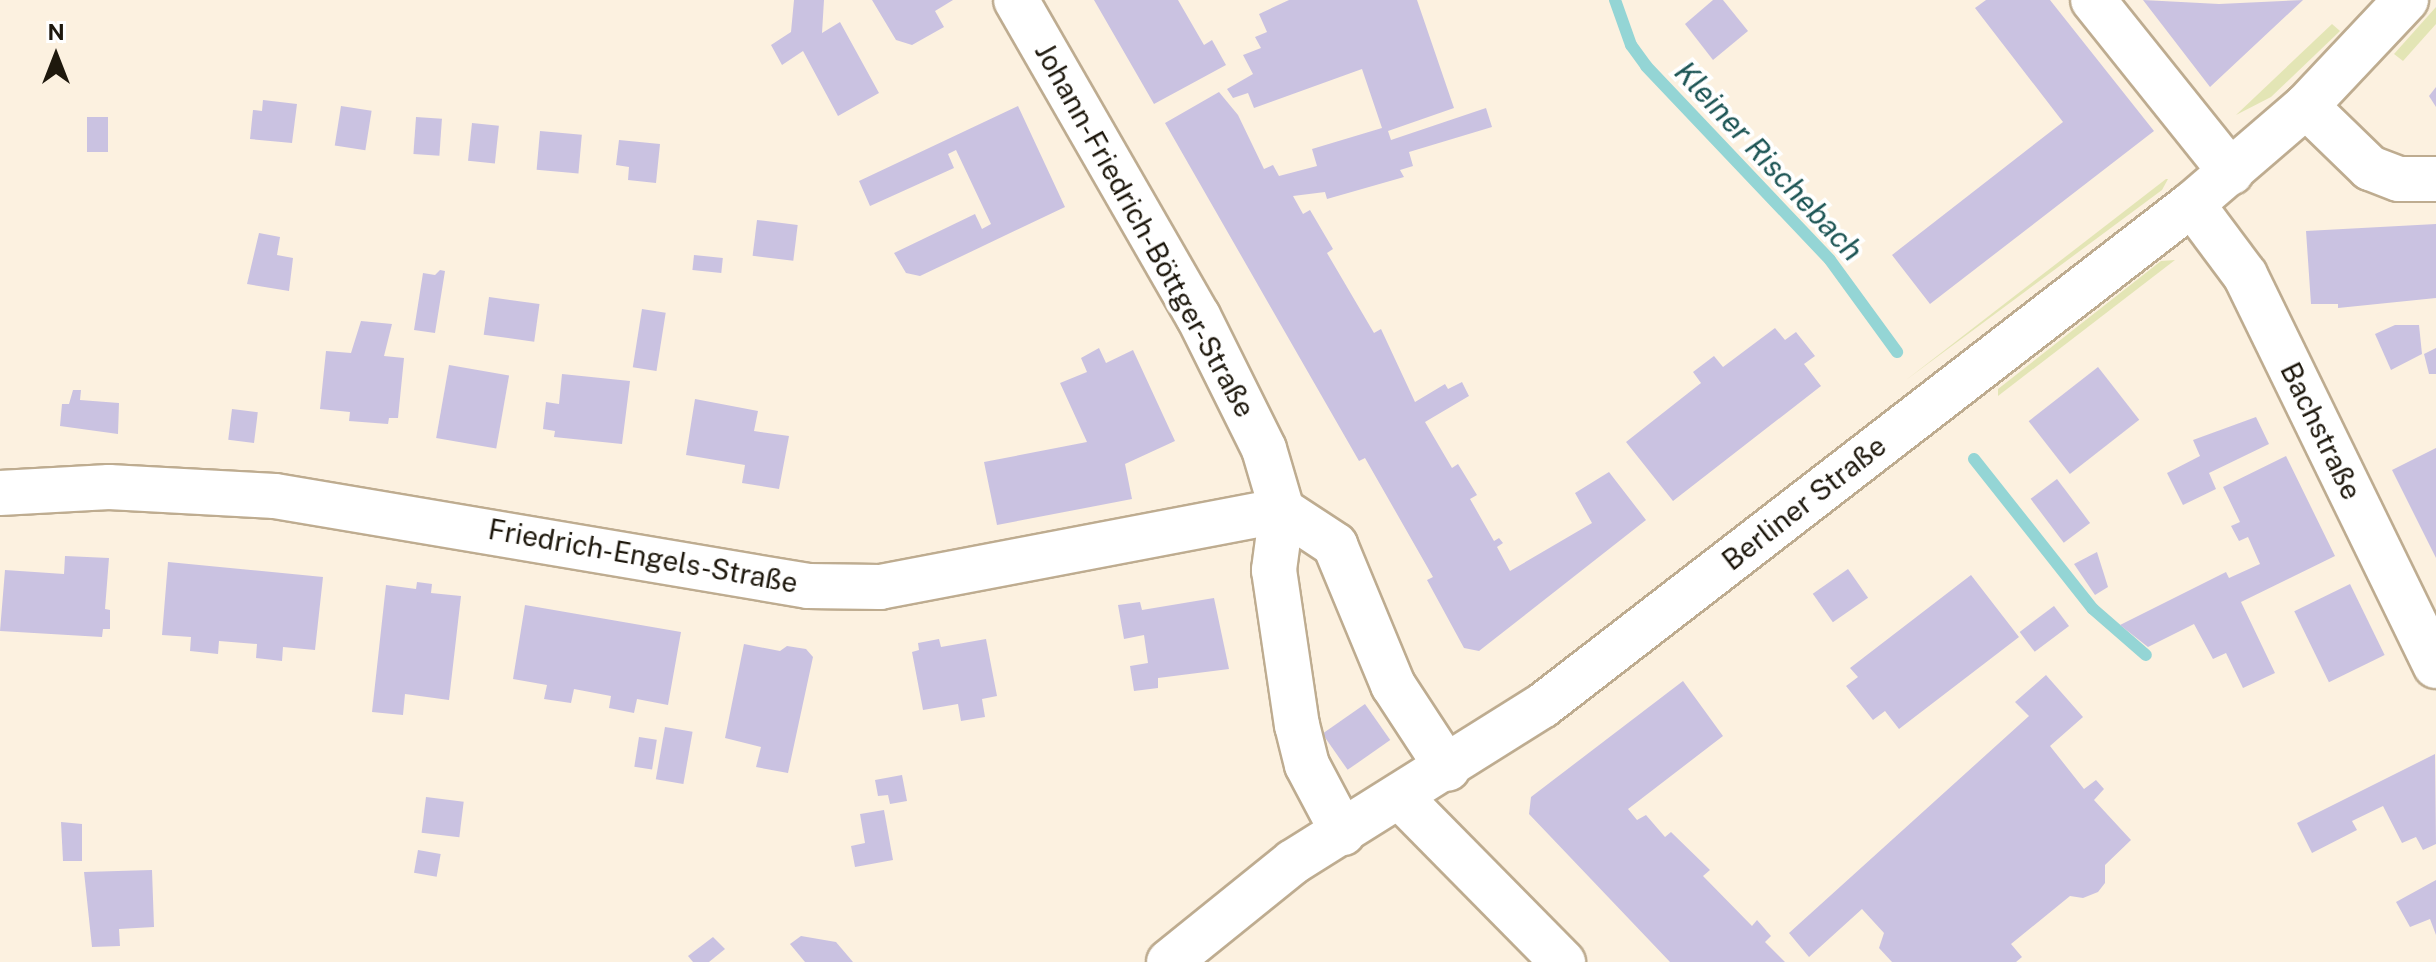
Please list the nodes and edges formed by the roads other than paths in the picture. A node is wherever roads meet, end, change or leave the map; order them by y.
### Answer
1 (1016, 0) edge
2 (2093, 0) edge
3 (2406, 0) edge
4 (2306, 106) junction
5 (2231, 172) junction
6 (2436, 179) edge
7 (2192, 204) junction
8 (0, 493) edge
9 (1282, 510) junction
10 (2436, 666) edge
11 (1448, 769) junction
12 (1401, 798) junction
13 (1343, 833) junction
14 (1169, 962) edge
15 (1563, 962) edge

1 - 9 street, Johann-Friedrich-Böttger-Straße
2 - 5 street
3 - 4 street, Berliner Straße
4 - 5 street, Berliner Straße
4 - 6 street
5 - 7 street, Berliner Straße
7 - 10 street, Bachstraße
7 - 11 street, Berliner Straße
8 - 9 street, Friedrich-Engels-Straße
9 - 11 street
9 - 13 street, Johann-Friedrich-Böttger-Straße
11 - 12 street, Berliner Straße
12 - 13 street, Berliner Straße
12 - 15 street
13 - 14 street, Berliner Straße

